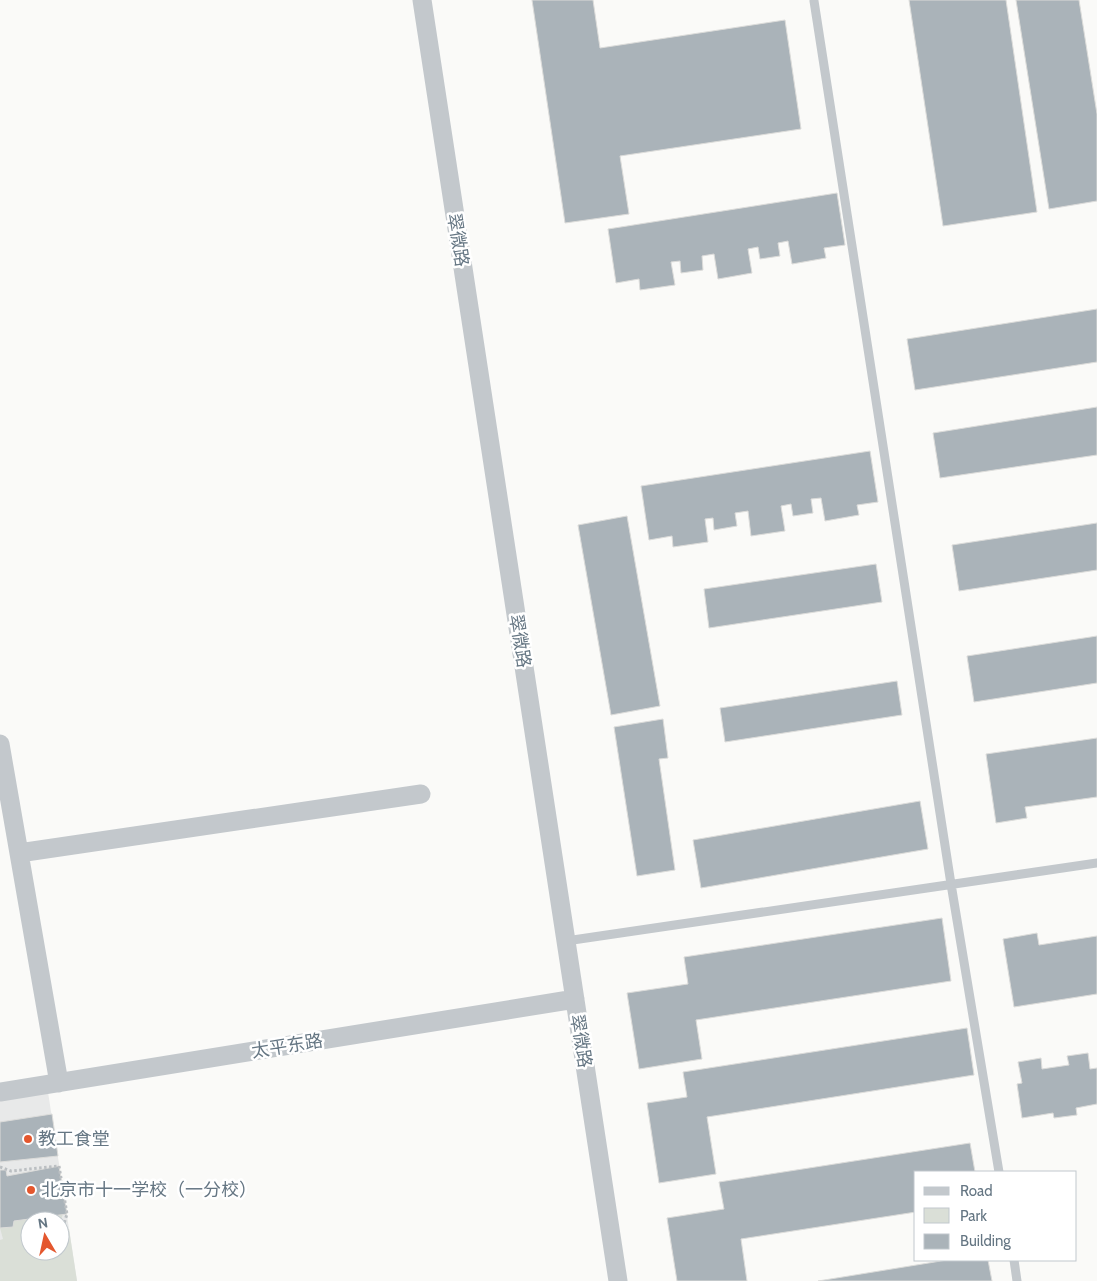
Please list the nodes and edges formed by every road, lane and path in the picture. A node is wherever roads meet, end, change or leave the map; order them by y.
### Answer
1 (422, 0) edge
2 (814, 0) edge
3 (0, 744) edge
4 (421, 794) dead end
5 (19, 853) junction
6 (1097, 863) edge
7 (951, 884) junction
8 (566, 941) junction
9 (575, 999) junction
10 (58, 1083) junction
11 (0, 1092) edge
12 (0, 1167) edge
13 (999, 1171) edge
14 (66, 1211) edge
15 (1014, 1261) edge
16 (618, 1281) edge
17 (1017, 1281) edge

1 - 8 street, 翠微路
2 - 7 lane
3 - 5 street
4 - 5 street
5 - 10 street
6 - 7 lane
7 - 8 lane
7 - 13 lane
8 - 9 street, 翠微路
9 - 10 street, 太平东路
9 - 16 street, 翠微路
10 - 11 street, 太平东路
12 - 14 path
15 - 17 lane

